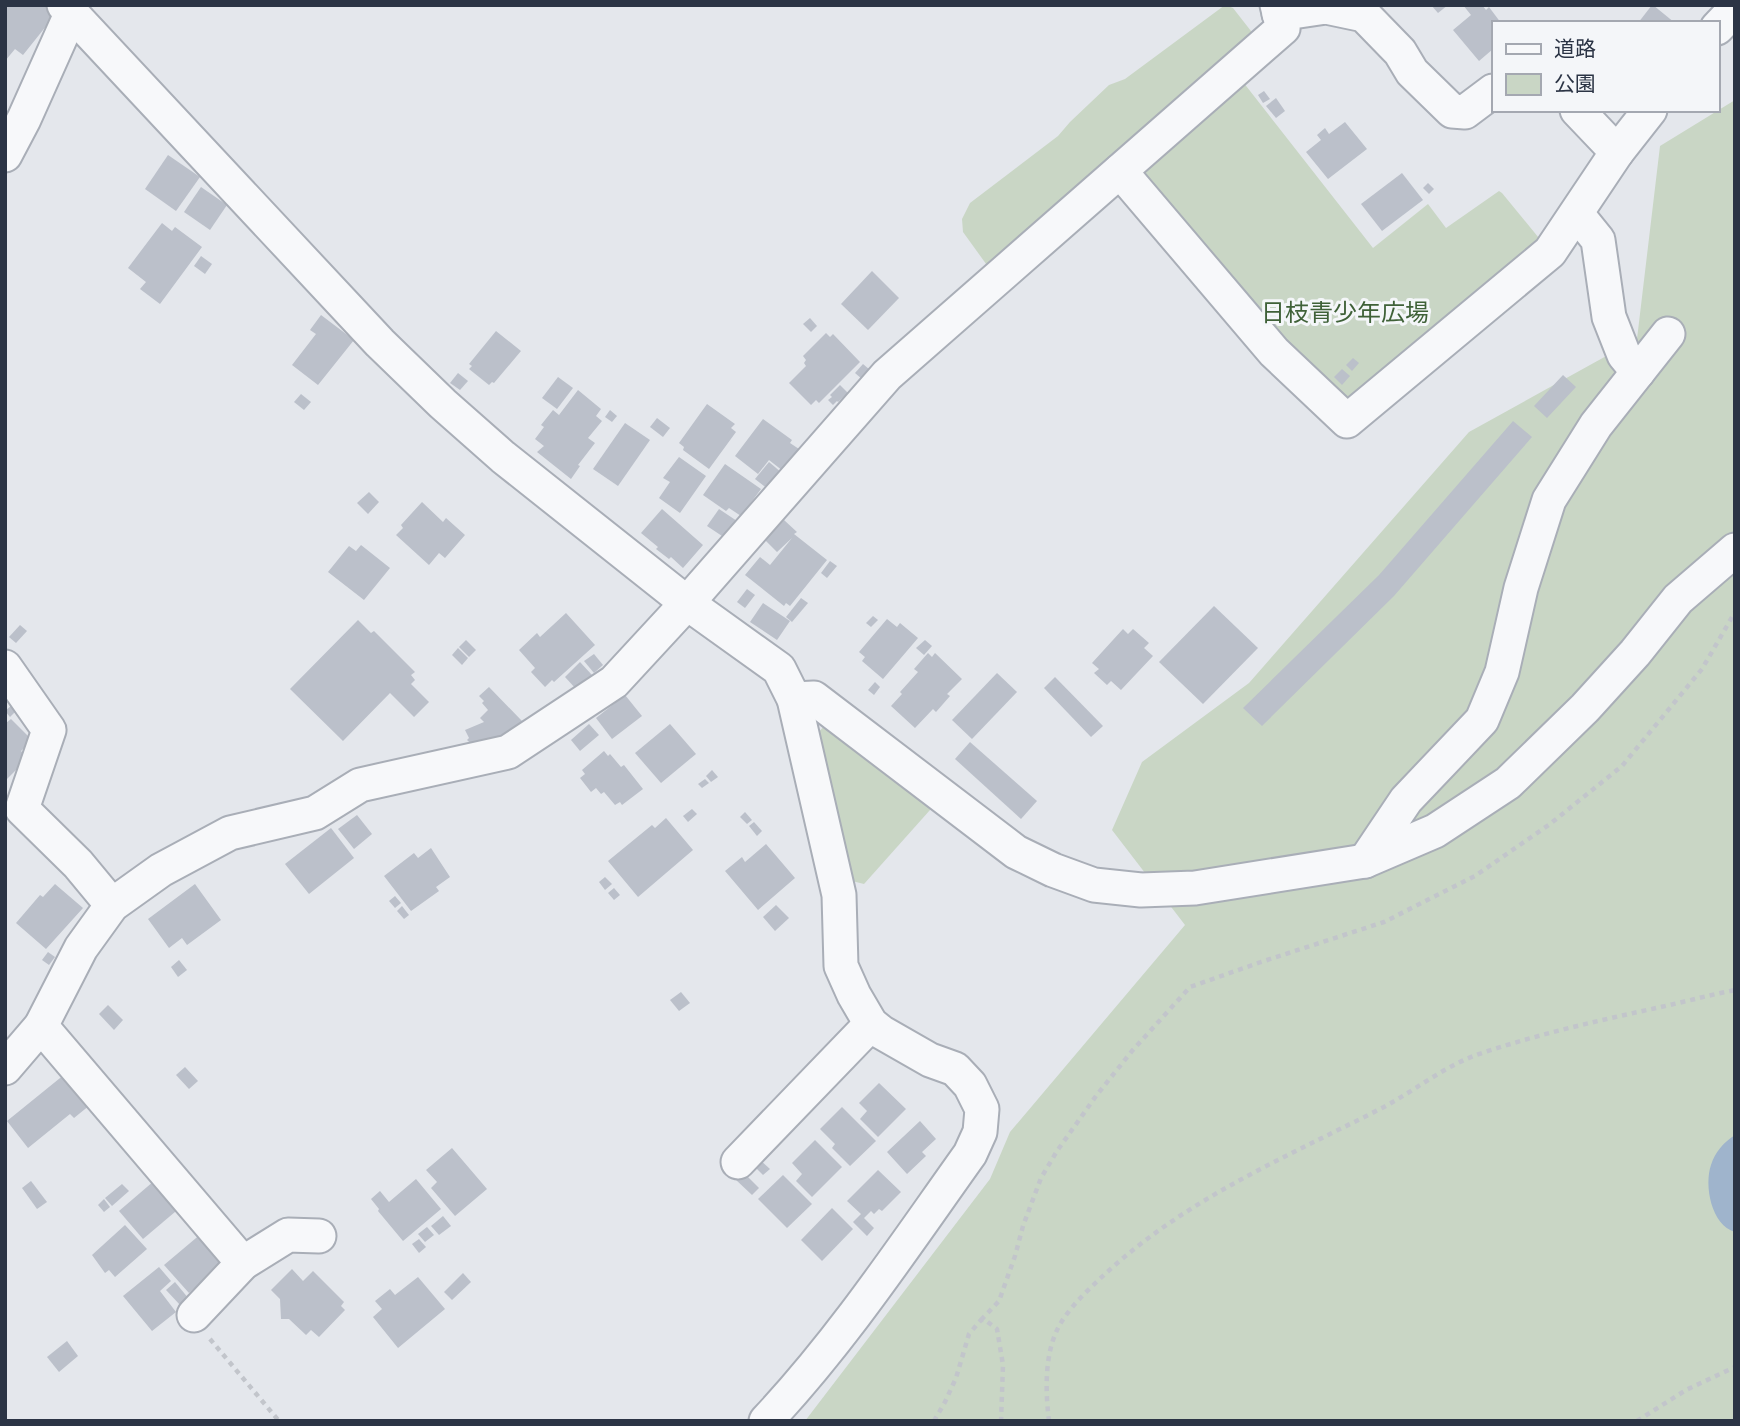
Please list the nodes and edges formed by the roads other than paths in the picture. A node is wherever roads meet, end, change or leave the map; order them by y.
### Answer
1 (1278, 9) edge
2 (1735, 9) edge
3 (67, 10) edge
4 (1719, 26) edge
5 (1492, 92) edge
6 (1579, 112) edge
7 (1648, 112) edge
8 (1617, 152) junction
9 (5, 155) edge
10 (1120, 171) junction
11 (1577, 214) junction
12 (1668, 334) dead end
13 (1638, 372) junction
14 (1735, 550) edge
15 (687, 603) junction
16 (5, 667) edge
17 (794, 699) junction
18 (1365, 861) junction
19 (112, 905) junction
20 (871, 1024) junction
21 (40, 1026) junction
22 (5, 1068) edge
23 (738, 1162) dead end
24 (320, 1236) dead end
25 (243, 1264) junction
26 (194, 1315) road end
27 (766, 1421) edge

1 - 5 street
1 - 10 street
2 - 4 street
3 - 9 street
3 - 15 street
6 - 8 street
7 - 8 street
8 - 11 street
10 - 11 street
10 - 15 street
11 - 13 street
12 - 13 street
13 - 18 street
14 - 18 street
15 - 17 street
15 - 19 street
16 - 19 street
17 - 18 street
17 - 20 street
19 - 21 street
20 - 23 street
20 - 27 street
21 - 22 street
21 - 25 street
24 - 25 street
25 - 26 street

